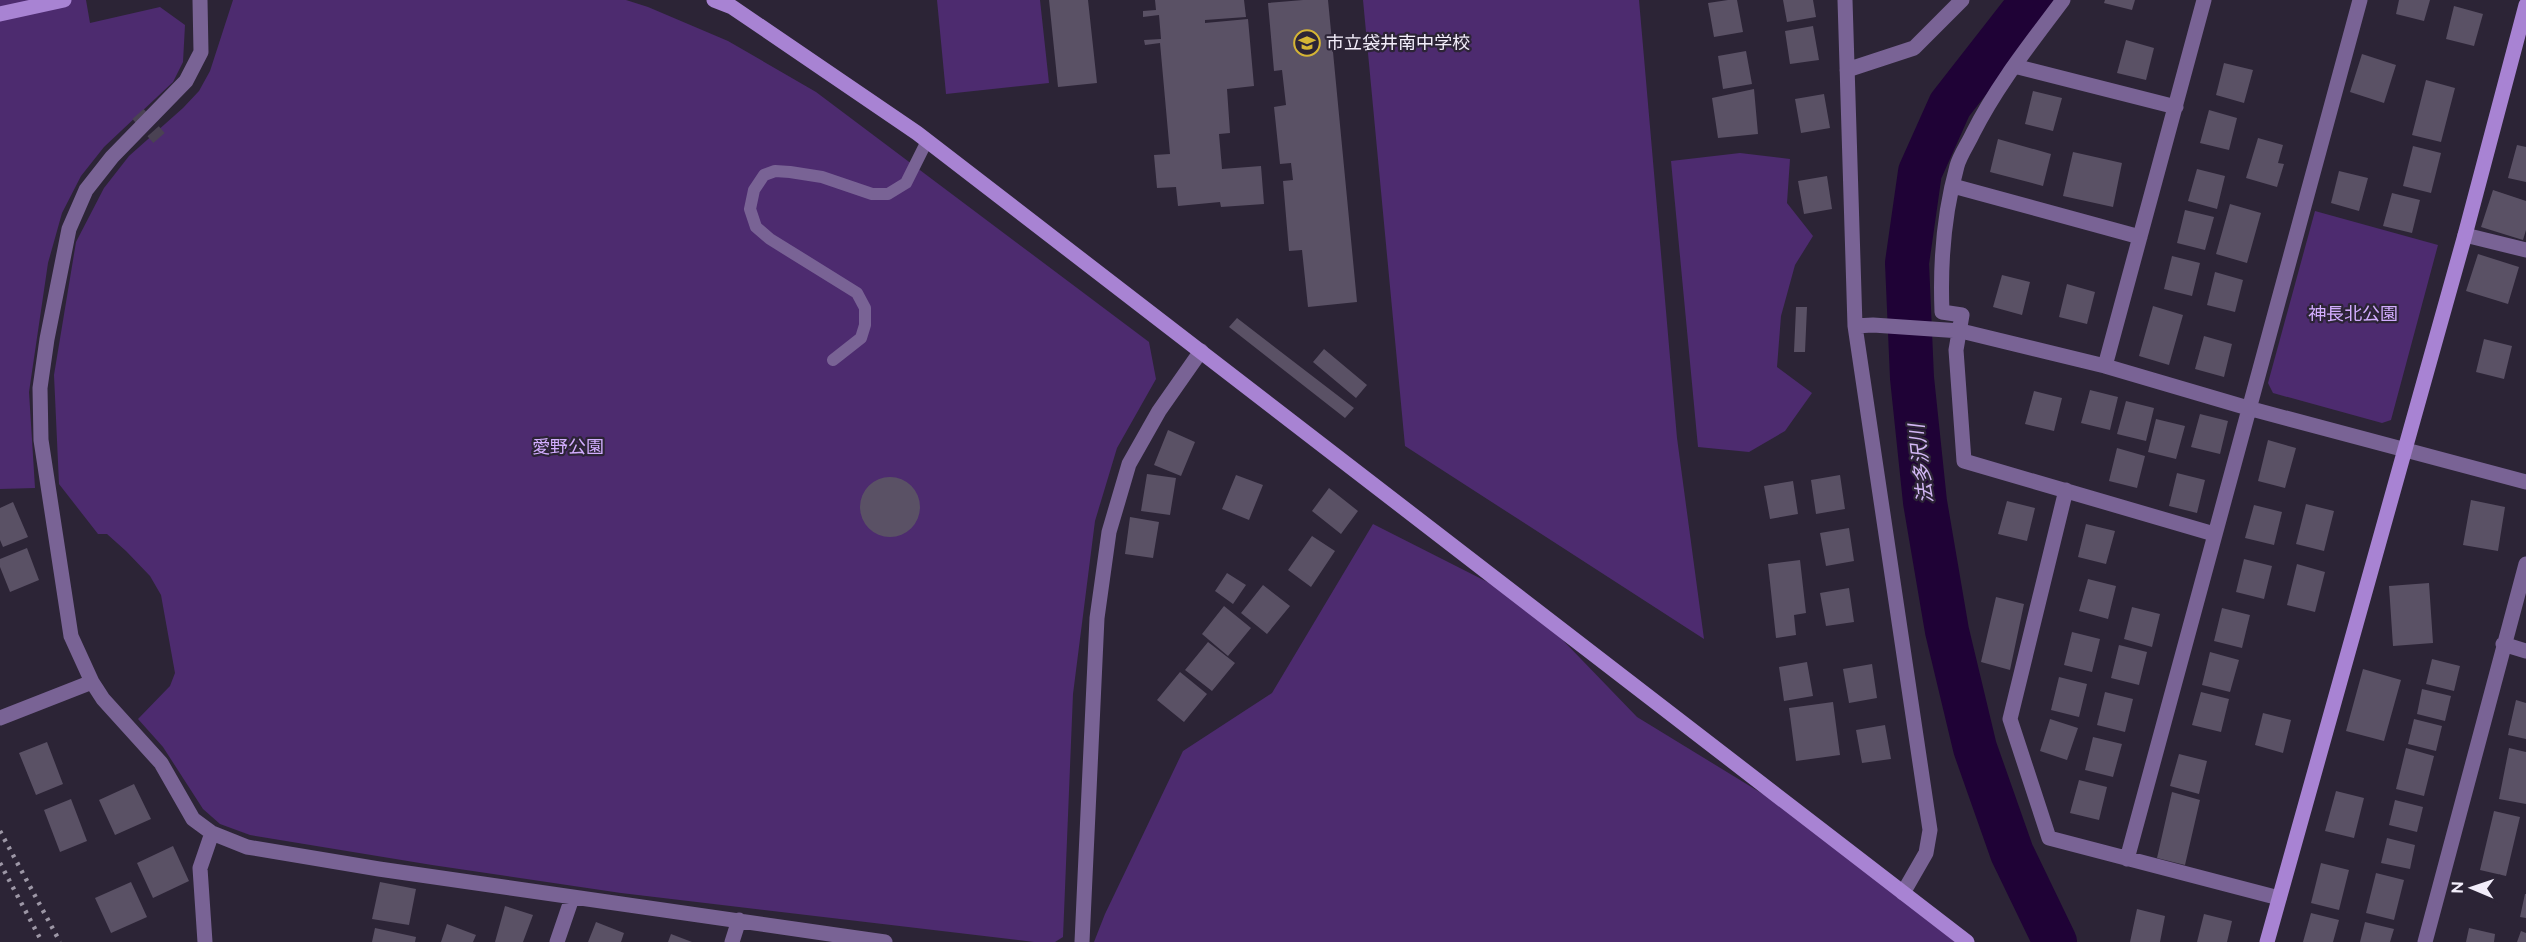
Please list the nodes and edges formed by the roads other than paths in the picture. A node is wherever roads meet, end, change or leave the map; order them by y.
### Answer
1 (64, 0) edge
2 (200, 0) edge
3 (714, 0) edge
4 (1845, 0) edge
5 (1962, 0) edge
6 (2063, 0) edge
7 (2204, 0) edge
8 (2360, 0) edge
9 (734, 4) edge
10 (2526, 5) edge
11 (0, 14) edge
12 (2014, 66) junction
13 (1847, 70) junction
14 (2175, 107) junction
15 (927, 141) junction
16 (1953, 186) junction
17 (2465, 235) junction
18 (2140, 237) junction
19 (2526, 250) edge
20 (1855, 326) junction
21 (1961, 332) junction
22 (1201, 351) junction
23 (832, 360) dead end
24 (2105, 366) junction
25 (2248, 408) junction
26 (2403, 449) junction
27 (2526, 482) edge
28 (2066, 490) junction
29 (2214, 534) junction
30 (2526, 564) edge
31 (2503, 644) junction
32 (2526, 651) edge
33 (92, 682) junction
34 (0, 718) edge
35 (212, 833) junction
36 (2127, 860) junction
37 (1903, 892) junction
38 (572, 898) junction
39 (2279, 898) junction
40 (739, 920) junction
41 (205, 942) edge
42 (557, 942) edge
43 (732, 942) edge
44 (885, 942) edge
45 (1082, 942) edge
46 (1967, 942) edge
47 (2267, 942) edge
48 (2425, 942) edge

1 - 11 street
2 - 33 street
3 - 9 street
4 - 13 street
5 - 13 street
6 - 12 street
7 - 14 street
8 - 25 street
9 - 15 street
10 - 17 street
12 - 14 street
12 - 16 street
13 - 20 street
14 - 18 street
15 - 22 street
15 - 23 lane
16 - 18 street
16 - 21 street
17 - 19 street
17 - 26 street
18 - 24 street
20 - 21 street
20 - 37 street
21 - 24 street
21 - 28 street
22 - 37 street
22 - 45 street
24 - 25 street
25 - 26 street
25 - 29 street
26 - 27 street
26 - 39 street
28 - 29 street
28 - 36 street
29 - 36 street
30 - 31 street
31 - 32 street
31 - 48 street
33 - 34 street
33 - 35 street
35 - 38 street
35 - 41 street
36 - 39 street
37 - 46 street
38 - 40 street
38 - 42 street
39 - 47 street
40 - 43 street
40 - 44 street

